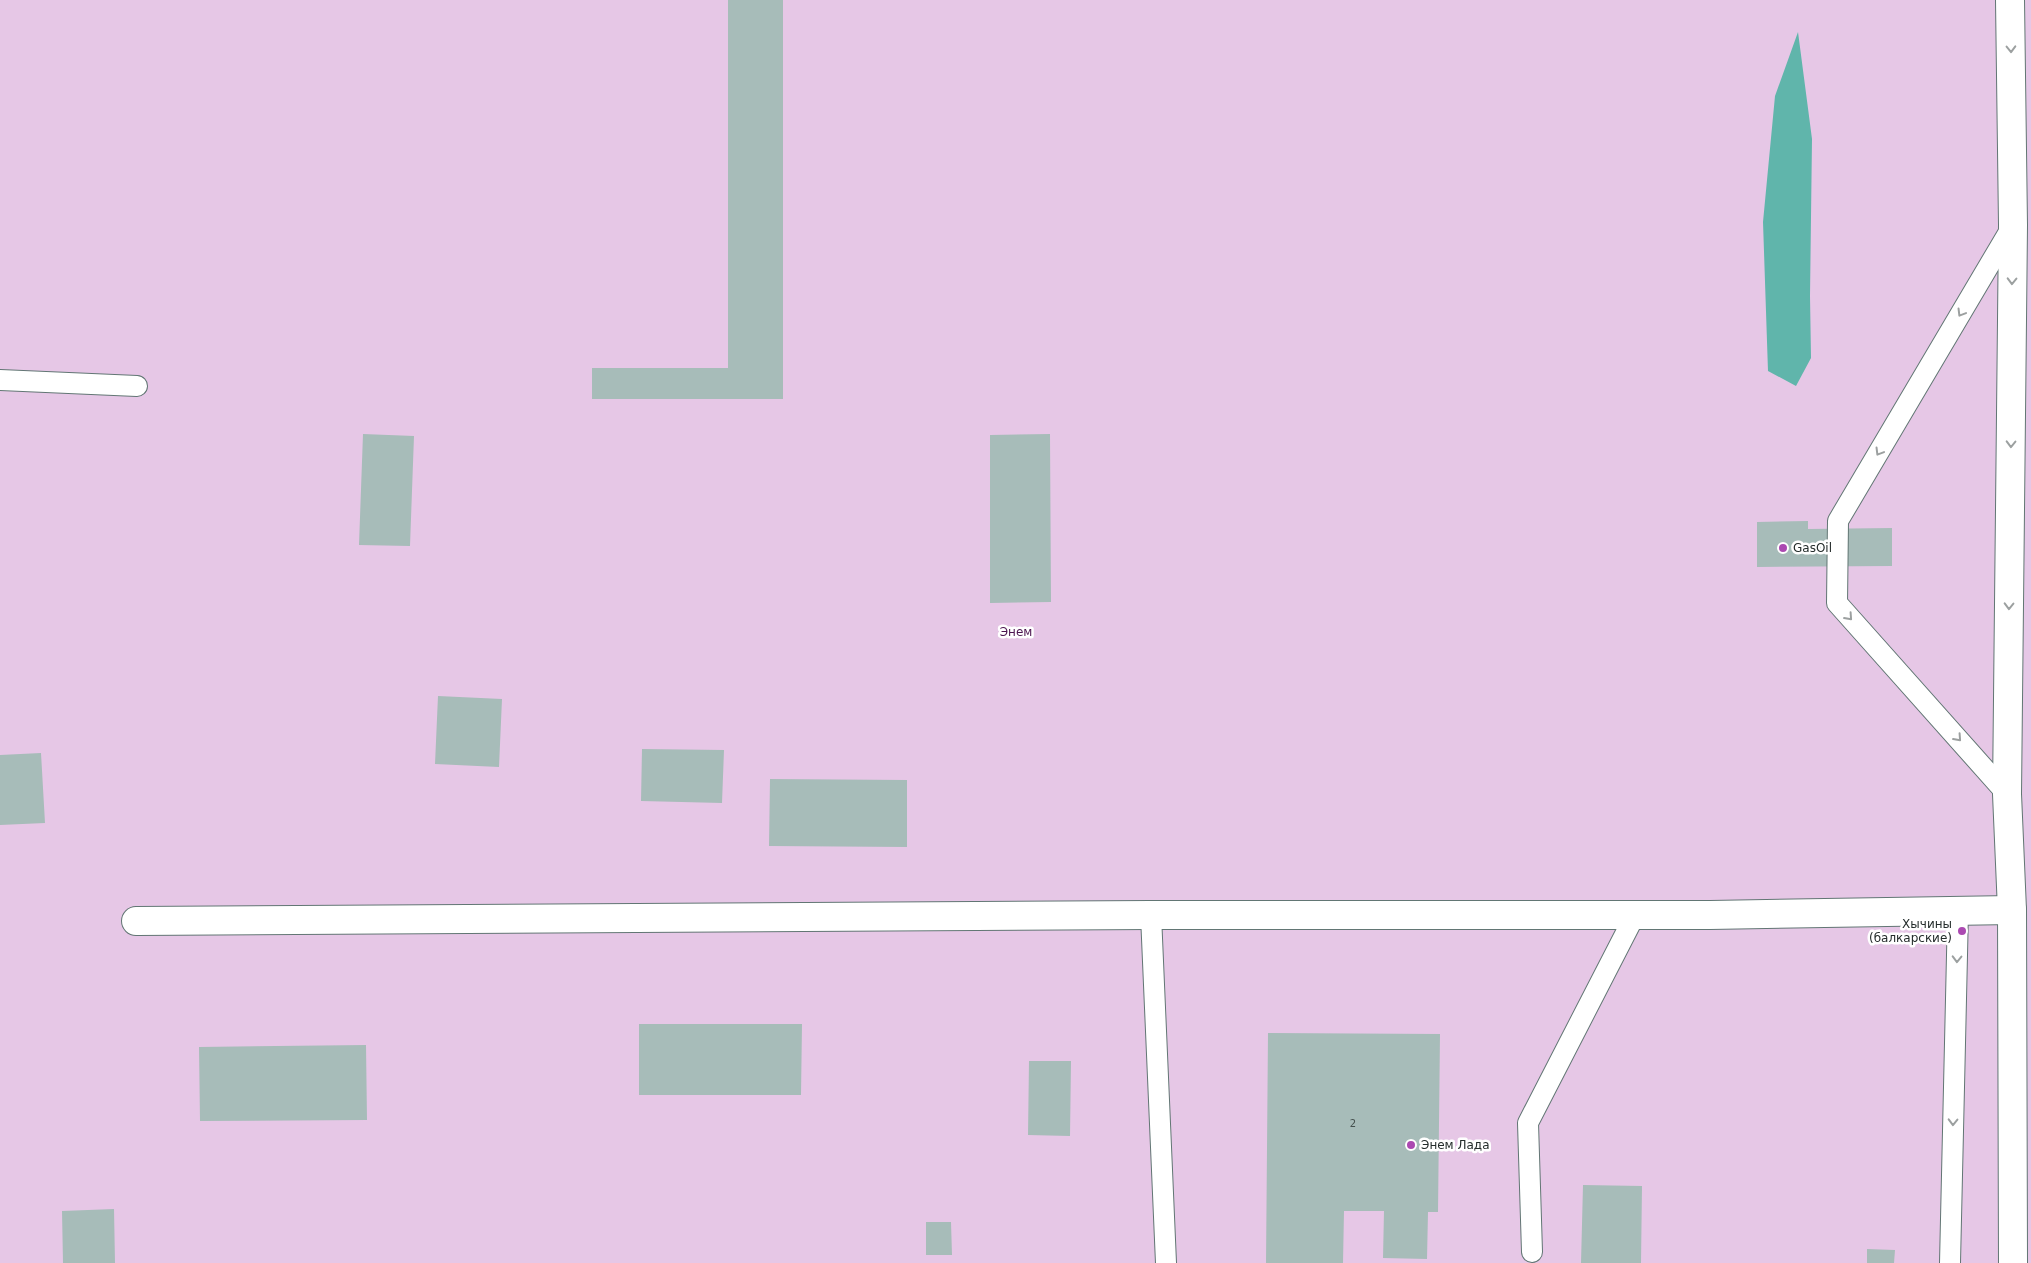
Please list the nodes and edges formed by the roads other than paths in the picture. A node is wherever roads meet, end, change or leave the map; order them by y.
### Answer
1 (2010, 0) edge
2 (2013, 225) junction
3 (0, 380) edge
4 (137, 386) dead end
5 (2007, 794) junction
6 (2012, 910) junction
7 (1958, 911) junction
8 (1151, 915) junction
9 (1634, 915) junction
10 (136, 921) dead end
11 (1532, 1252) dead end
12 (1166, 1263) edge
13 (1950, 1263) edge
14 (2013, 1263) edge

1 -> 2 main road
2 -> 5 main road
2 -> 5 lane
3 - 4 lane
5 - 6 main road
6 - 7 main road
6 - 14 main road
7 - 9 main road
7 -> 13 lane
8 - 9 main road
8 - 10 main road
8 - 12 lane
9 - 11 lane

